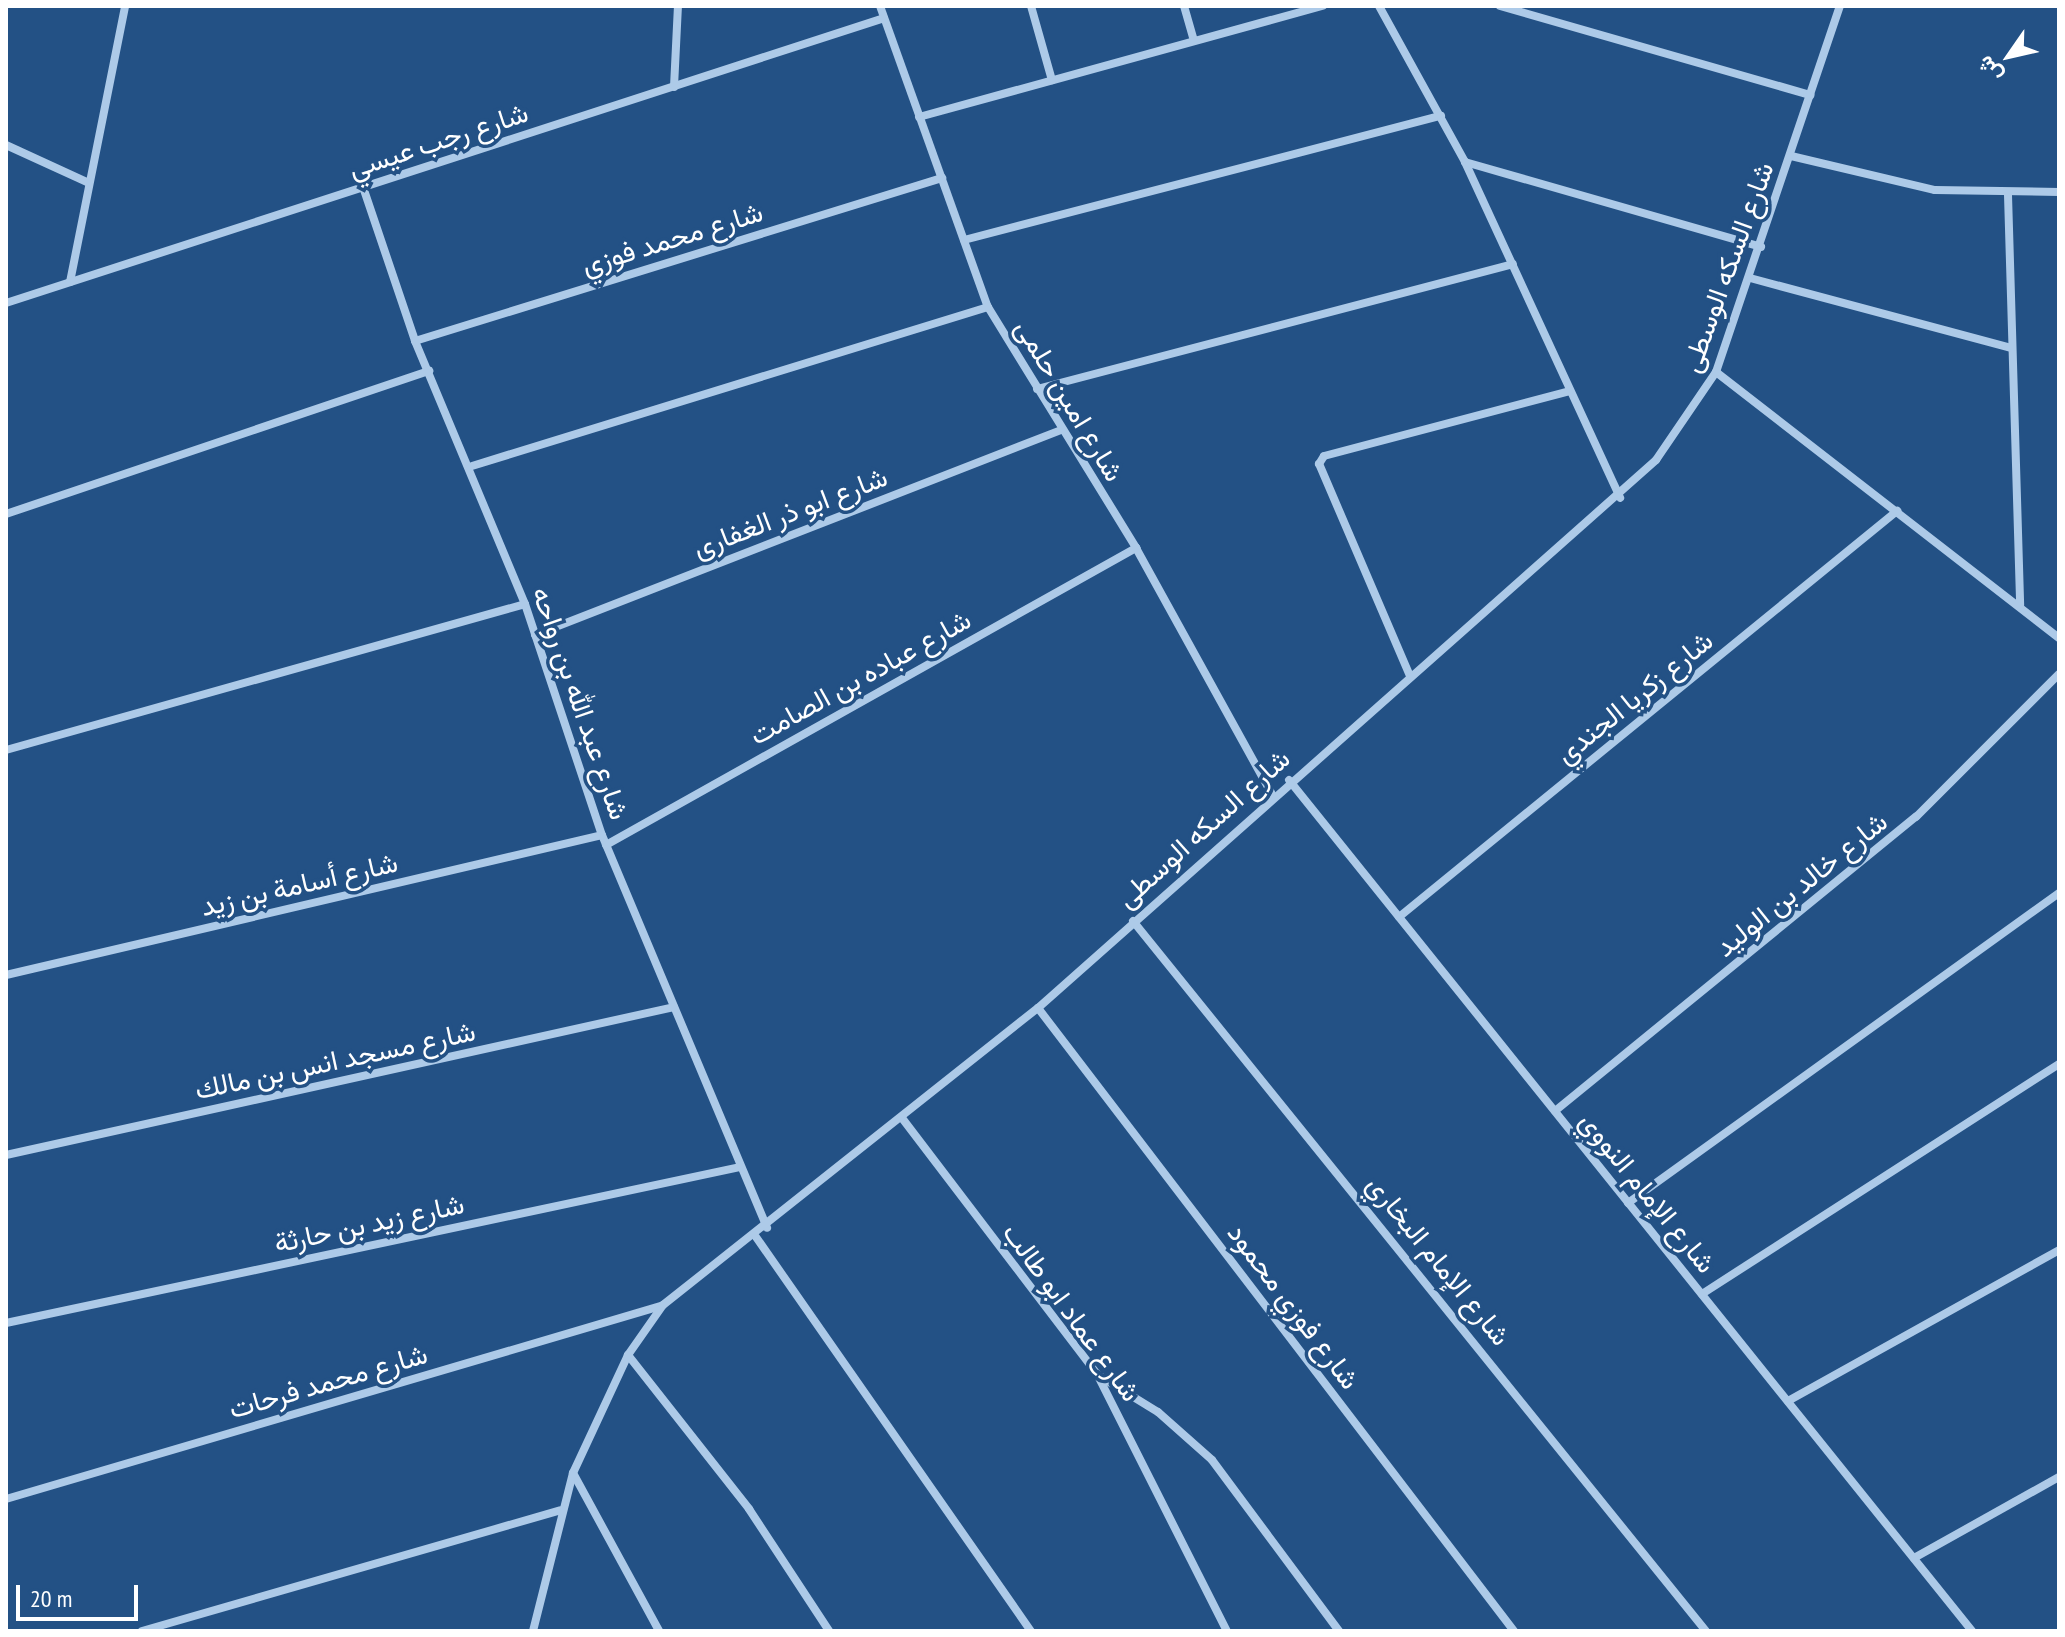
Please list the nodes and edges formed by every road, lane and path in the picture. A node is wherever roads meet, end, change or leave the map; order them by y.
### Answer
1 (125, 6) edge
2 (678, 6) edge
3 (880, 6) edge
4 (1031, 6) edge
5 (1184, 6) edge
6 (1323, 6) edge
7 (1379, 6) edge
8 (1500, 6) edge
9 (1840, 6) edge
10 (884, 18) junction
11 (1194, 41) junction
12 (1052, 80) junction
13 (674, 87) junction
14 (1811, 95) junction
15 (1441, 116) junction
16 (919, 117) junction
17 (6, 145) edge
18 (1791, 156) junction
19 (1465, 162) junction
20 (942, 178) junction
21 (89, 183) junction
22 (363, 187) junction
23 (2059, 192) edge
24 (2008, 195) junction
25 (964, 240) junction
26 (1761, 247) junction
27 (1513, 264) junction
28 (1750, 278) junction
29 (70, 282) junction
30 (6, 303) edge
31 (988, 307) junction
32 (415, 341) junction
33 (2012, 348) junction
34 (429, 371) junction
35 (1716, 372) junction
36 (1037, 389) junction
37 (1570, 391) junction
38 (1061, 430) junction
39 (472, 466) junction
40 (1620, 498) junction
41 (1897, 511) junction
42 (6, 514) edge
43 (1136, 548) junction
44 (525, 604) junction
45 (2020, 605) junction
46 (535, 635) junction
47 (2059, 638) edge
48 (2059, 674) edge
49 (1410, 676) junction
50 (6, 750) edge
51 (1289, 780) junction
52 (1272, 794) junction
53 (604, 840) junction
54 (2059, 893) edge
55 (1399, 917) junction
56 (1133, 921) junction
57 (6, 975) edge
58 (674, 1007) junction
59 (1038, 1008) junction
60 (2059, 1064) edge
61 (1555, 1111) junction
62 (902, 1118) junction
63 (6, 1155) edge
64 (740, 1167) junction
65 (1628, 1203) junction
66 (767, 1228) junction
67 (756, 1237) junction
68 (2059, 1250) edge
69 (1702, 1294) junction
70 (663, 1305) junction
71 (6, 1323) edge
72 (628, 1355) junction
73 (1097, 1374) junction
74 (1788, 1401) junction
75 (573, 1473) junction
76 (2059, 1477) edge
77 (6, 1499) edge
78 (560, 1510) junction
79 (1914, 1558) junction
80 (142, 1631) edge
81 (533, 1631) edge
82 (659, 1631) edge
83 (829, 1631) edge
84 (1031, 1631) edge
85 (1227, 1631) edge
86 (1339, 1631) edge
87 (1514, 1631) edge
88 (1706, 1631) edge
89 (1972, 1631) edge

1 - 21 street
2 - 13 street
3 - 10 street, شارع امين حلمى
4 - 12 street
5 - 11 street
6 - 11 street
7 - 15 street
8 - 14 street
9 - 14 street, شارع السكه الوسطى
10 - 13 street, شارع رجب عيسي
10 - 16 street, شارع امين حلمى
11 - 12 street
12 - 16 street
13 - 22 street, شارع رجب عيسي
14 - 18 street, شارع السكه الوسطى
15 - 19 street
15 - 25 street
16 - 20 street, شارع امين حلمى
17 - 21 street
18 - 24 street
18 - 26 street, شارع السكه الوسطى
19 - 26 street
19 - 27 street
20 - 25 street, شارع امين حلمى
20 - 32 street, شارع محمد فوزي
21 - 29 street
22 - 29 street, شارع رجب عيسي
22 - 32 street, شارع عبد الله بن رواحه
23 - 24 street
24 - 33 street
25 - 31 street, شارع امين حلمى
26 - 28 street, شارع السكه الوسطى
27 - 36 street
27 - 37 street
28 - 33 street
28 - 35 street, شارع السكه الوسطى
29 - 30 street, شارع رجب عيسي
31 - 36 street, شارع امين حلمى
31 - 39 street
32 - 34 street, شارع عبد الله بن رواحه
33 - 45 street
34 - 39 street, شارع عبد الله بن رواحه
34 - 42 street
35 - 40 street, شارع السكه الوسطى
35 - 41 street
36 - 38 street, شارع امين حلمى
37 - 40 street
37 - 49 street
38 - 43 street, شارع امين حلمى
38 - 46 street, شارع ابو ذر الغفارى
39 - 44 street, شارع عبد الله بن رواحه
40 - 49 street, شارع السكه الوسطى
41 - 45 street
41 - 55 street, شارع زكريا الجندي
43 - 52 street, شارع امين حلمى
43 - 53 street, شارع عباده بن الصامت
44 - 46 street, شارع عبد الله بن رواحه
44 - 50 street
45 - 47 street
46 - 53 street, شارع عبد الله بن رواحه
48 - 61 street, شارع خالد بن الوليد
49 - 51 street, شارع السكه الوسطى
51 - 52 street, شارع السكه الوسطى
51 - 55 street, شارع الإمام النووي
52 - 56 street, شارع السكه الوسطى
53 - 57 street, شارع أسامة بن زيد
53 - 58 street, شارع عبد الله بن رواحه
54 - 65 street
55 - 61 street, شارع الإمام النووي
56 - 59 street, شارع السكه الوسطى
56 - 88 street, شارع الإمام البخاري
58 - 63 street, شارع مسجد انس بن مالك
58 - 64 street, شارع عبد الله بن رواحه
59 - 62 street, شارع السكه الوسطى
59 - 87 street, شارع فوزي محمود
60 - 69 street
61 - 65 street, شارع الإمام النووي
62 - 66 street, شارع السكه الوسطى
62 - 73 street, شارع عماد ابو طالب
64 - 66 street, شارع عبد الله بن رواحه
64 - 71 street, شارع زيد بن حارثة
65 - 69 street, شارع الإمام النووي
66 - 67 street, شارع السكه الوسطى
67 - 70 street, شارع السكه الوسطى
67 - 84 street
68 - 74 street
69 - 74 street, شارع الإمام النووي
70 - 72 street, شارع السكه الوسطى
70 - 77 street, شارع محمد فرحات
72 - 75 street, شارع السكه الوسطى
72 - 83 street
73 - 85 street, شارع عماد ابو طالب
73 - 86 street
74 - 79 street, شارع الإمام النووي
75 - 78 street, شارع السكه الوسطى
75 - 82 street
76 - 79 street
78 - 80 street
78 - 81 street, شارع السكه الوسطى
79 - 89 street, شارع الإمام النووي

